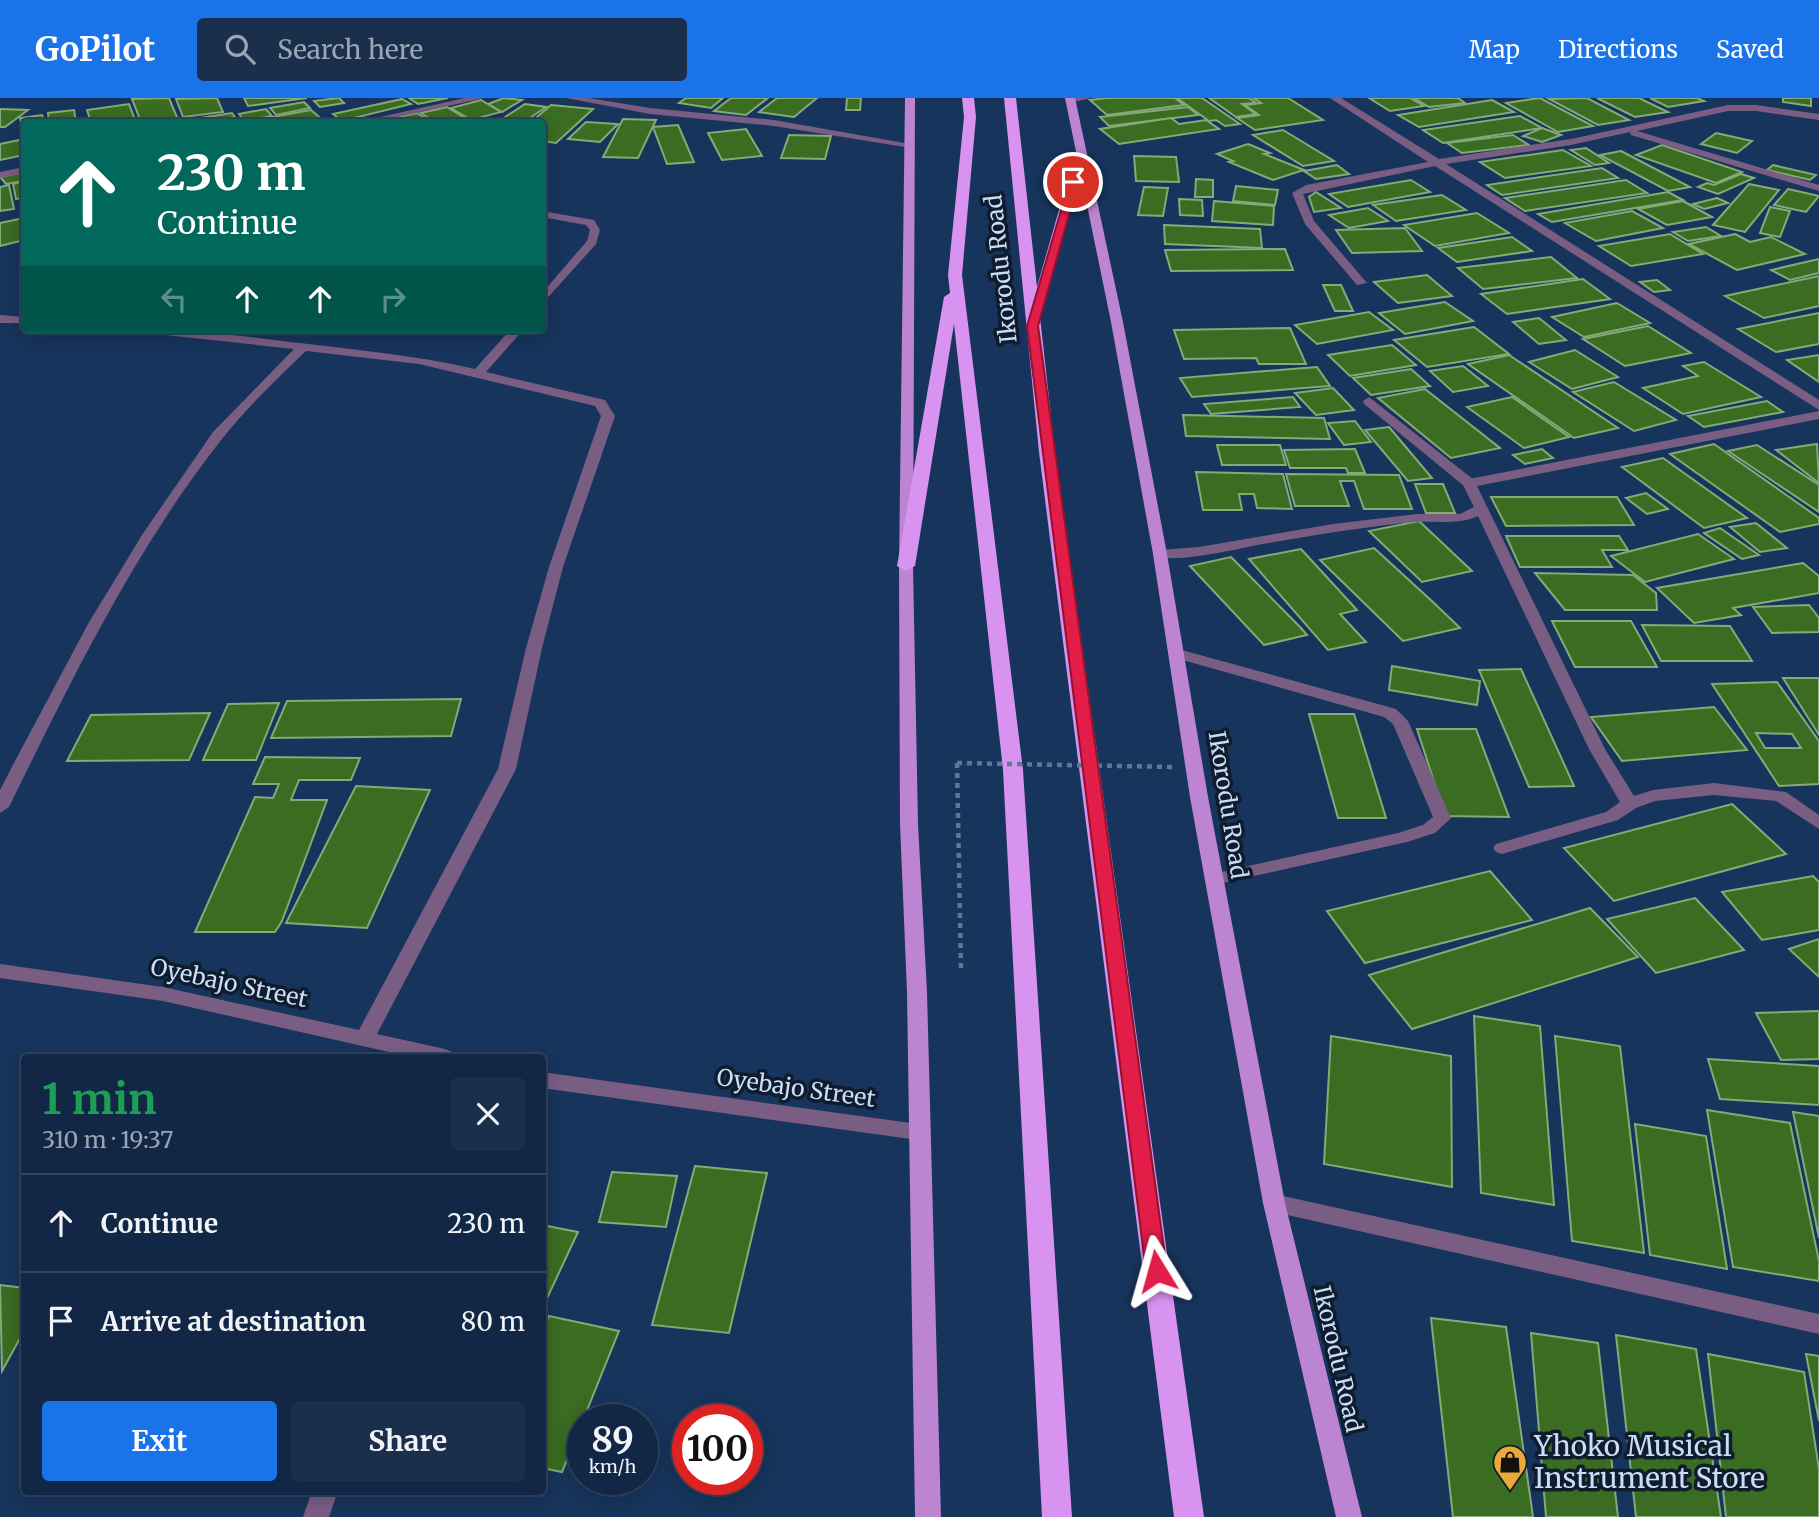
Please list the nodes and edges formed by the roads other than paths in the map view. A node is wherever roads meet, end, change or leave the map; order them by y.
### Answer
1 (479, 98) edge
2 (571, 98) edge
3 (669, 98) edge
4 (910, 98) edge
5 (968, 98) edge
6 (1010, 98) edge
7 (1335, 98) edge
8 (1075, 99) edge
9 (650, 111) junction
10 (1819, 117) edge
11 (378, 119) edge
12 (1627, 131) junction
13 (911, 145) junction
14 (1080, 158) junction
15 (1439, 162) junction
16 (21, 171) edge
17 (0, 175) edge
18 (1819, 188) edge
19 (546, 215) edge
20 (955, 275) junction
21 (1360, 283) dead end
22 (546, 296) edge
23 (0, 319) edge
24 (21, 320) edge
25 (1032, 326) junction
26 (186, 333) edge
27 (514, 333) edge
28 (305, 345) junction
29 (479, 372) junction
30 (1370, 401) dead end
31 (1819, 406) edge
32 (1819, 415) edge
33 (1469, 483) junction
34 (1482, 509) junction
35 (1160, 554) junction
36 (906, 566) junction
37 (1178, 654) junction
38 (1630, 804) junction
39 (0, 807) edge
40 (1819, 823) edge
41 (1502, 848) dead end
42 (1214, 879) junction
43 (0, 971) edge
44 (365, 1038) junction
45 (432, 1054) edge
46 (546, 1081) edge
47 (919, 1132) junction
48 (1275, 1203) junction
49 (1819, 1324) edge
50 (324, 1495) edge
51 (316, 1517) edge
52 (928, 1517) edge
53 (1058, 1517) edge
54 (1189, 1517) edge
55 (1349, 1517) edge

1 - 11 street
2 - 9 street
3 - 9 street
4 - 13 main road
5 - 20 highway, Ikorodu Road
6 - 25 highway, Ikorodu Road
7 - 15 street
8 - 14 main road, Ikorodu Road
9 - 13 street
10 - 12 street
12 - 15 street
12 - 18 street
13 - 36 main road
14 - 25 highway
14 - 35 main road, Ikorodu Road
15 - 21 street
15 - 31 street
16 - 17 street
19 - 22 street
20 - 36 highway
20 - 53 highway, Ikorodu Road
23 - 24 street
25 - 54 highway, Ikorodu Road
26 - 28 street
27 - 29 street
28 - 29 street
28 - 39 street
29 - 44 street
30 - 33 street
32 - 33 street
33 - 34 street
34 - 35 street
34 - 38 street
35 - 37 main road, Ikorodu Road
36 - 47 main road
37 - 42 main road, Ikorodu Road
37 - 42 street
38 - 40 street
38 - 41 street
42 - 48 main road, Ikorodu Road
43 - 44 street, Oyebajo Street
44 - 45 street, Oyebajo Street
46 - 47 street, Oyebajo Street
47 - 52 main road
48 - 49 street
48 - 55 main road, Ikorodu Road
50 - 51 street

